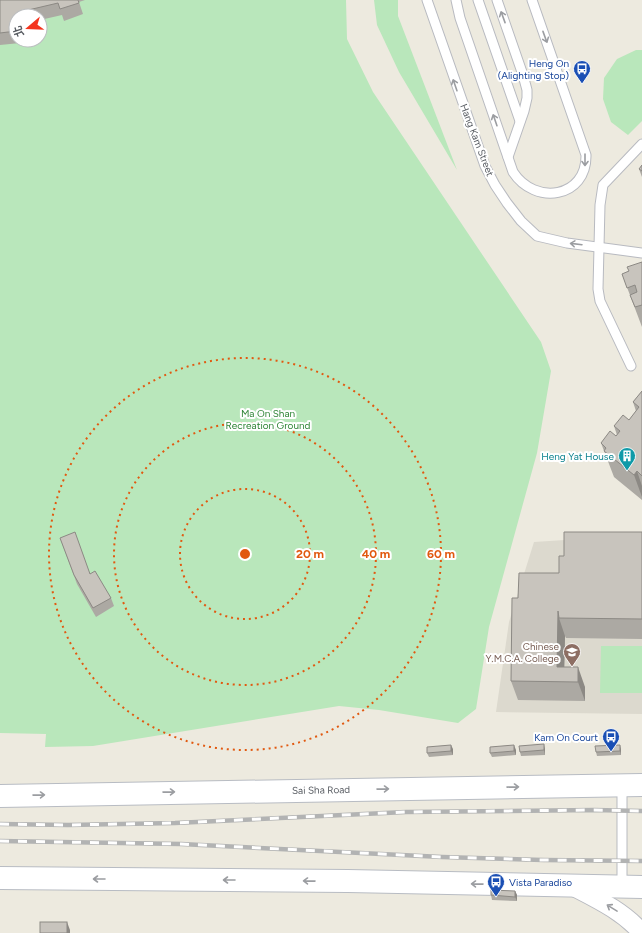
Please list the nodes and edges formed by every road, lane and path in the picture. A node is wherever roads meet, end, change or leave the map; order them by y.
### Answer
1 (427, 0) edge
2 (456, 0) edge
3 (478, 0) edge
4 (497, 0) edge
5 (532, 0) edge
6 (520, 121) junction
7 (642, 144) edge
8 (508, 157) junction
9 (599, 247) junction
10 (642, 254) edge
11 (632, 366) dead end
12 (632, 785) edge
13 (0, 796) edge
14 (0, 878) edge
15 (572, 886) junction
16 (632, 887) edge
17 (642, 933) edge

9 -> 1 lane, Hang Kam Street
8 -> 2 lane
3 - 6 lane
6 -> 4 lane
5 -> 8 lane
6 - 8 lane
7 - 9 lane
9 - 10 lane, Hang Kam Street
9 - 11 lane
13 -> 12 main road, Sai Sha Road
12 - 16 lane
15 -> 14 main road
15 - 16 main road
17 -> 15 street

